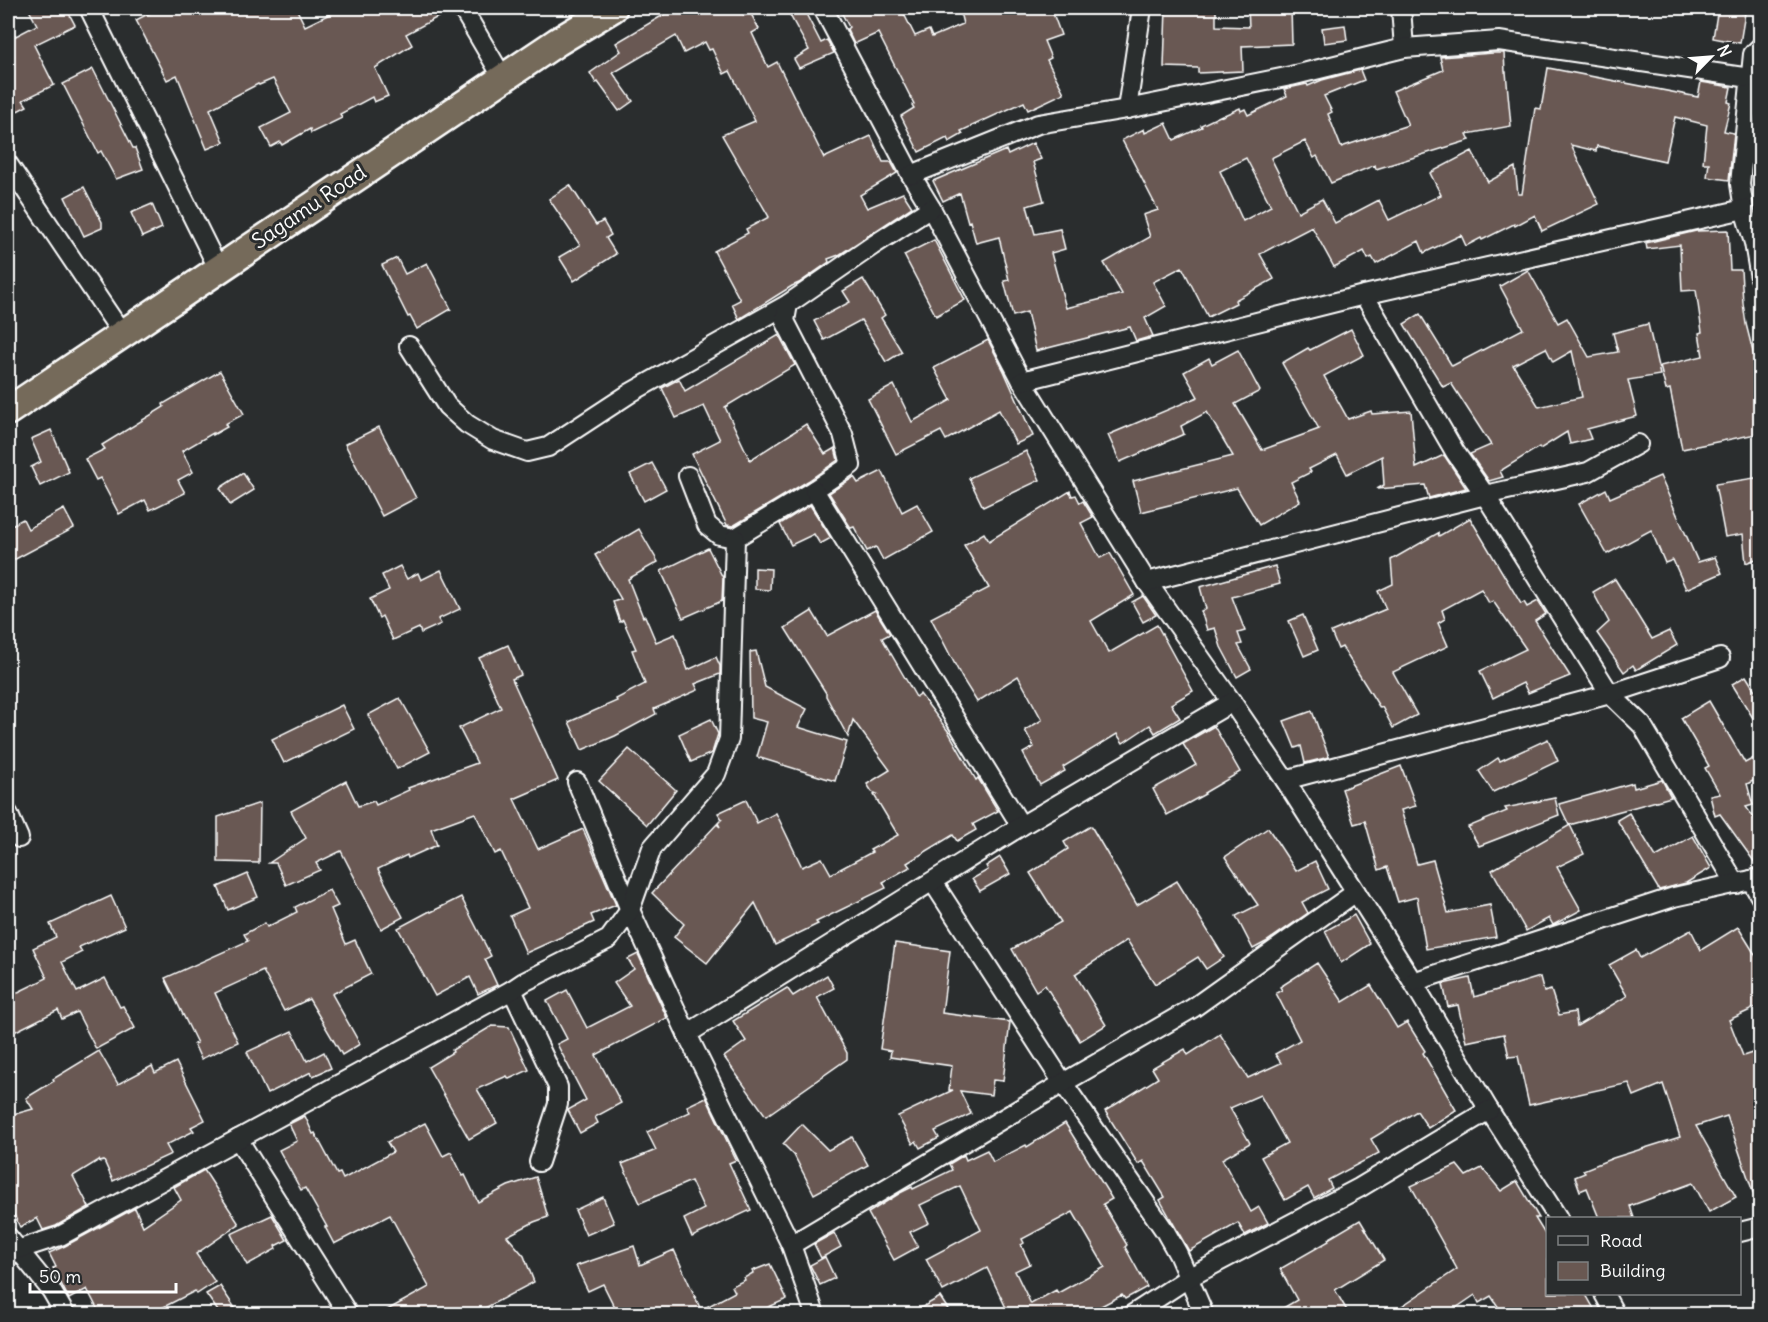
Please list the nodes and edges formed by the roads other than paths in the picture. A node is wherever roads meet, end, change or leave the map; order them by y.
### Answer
1 (89, 8) edge
2 (462, 8) edge
3 (613, 8) edge
4 (823, 8) edge
5 (1142, 8) edge
6 (1401, 8) edge
7 (1761, 47) edge
8 (1404, 48) junction
9 (503, 78) junction
10 (1750, 78) junction
11 (1127, 109) junction
12 (8, 164) edge
13 (911, 175) junction
14 (930, 208) junction
15 (1744, 209) junction
16 (218, 268) junction
17 (1761, 278) edge
18 (1364, 295) junction
19 (788, 304) junction
20 (123, 334) junction
21 (409, 346) dead end
22 (1022, 381) junction
23 (8, 411) edge
24 (1638, 444) dead end
25 (688, 476) dead end
26 (814, 490) junction
27 (1485, 495) junction
28 (735, 538) junction
29 (1147, 582) junction
30 (1720, 658) dead end
31 (1610, 694) junction
32 (1232, 702) junction
33 (1285, 780) junction
34 (577, 782) dead end
35 (8, 813) edge
36 (1021, 826) junction
37 (19, 838) dead end
38 (933, 882) junction
39 (1752, 884) edge
40 (1356, 892) junction
41 (630, 910) junction
42 (1413, 982) junction
43 (512, 990) junction
44 (687, 1034) junction
45 (1064, 1083) junction
46 (1489, 1110) junction
47 (238, 1138) junction
48 (539, 1162) dead end
49 (1557, 1217) edge
50 (1761, 1227) edge
51 (1741, 1232) edge
52 (12, 1244) edge
53 (791, 1245) junction
54 (1188, 1278) junction
55 (1605, 1295) edge
56 (64, 1314) edge
57 (348, 1314) edge
58 (815, 1314) edge
59 (1133, 1314) edge
60 (1204, 1314) edge
61 (1615, 1314) edge

1 - 16 street
2 - 9 street
3 - 9 highway, Sagamu Road
4 - 13 street
5 - 11 street
6 - 8 street
7 - 10 street
8 - 10 street
8 - 11 street
9 - 16 highway, Sagamu Road
10 - 15 street
11 - 13 street
12 - 20 street
13 - 14 street
14 - 19 street
14 - 22 street
15 - 17 street
15 - 18 street
16 - 20 highway, Sagamu Road
18 - 22 street
18 - 27 street
19 - 21 street
19 - 26 street
20 - 23 highway, Sagamu Road
22 - 29 street
24 - 27 street
25 - 28 street
26 - 28 street
26 - 36 street
27 - 29 street
27 - 31 street
28 - 41 street
29 - 32 street
30 - 31 street
31 - 33 street
31 - 39 street
32 - 33 street
32 - 36 street
33 - 40 street
34 - 41 street
35 - 37 street
36 - 38 street
38 - 44 street
38 - 45 street
39 - 42 street
40 - 42 street
40 - 45 street
41 - 43 street
41 - 44 street
42 - 46 street
43 - 47 street
43 - 48 street
44 - 53 street
45 - 53 street
45 - 54 street
46 - 49 street
46 - 54 street
47 - 52 street
47 - 57 street
50 - 51 street
52 - 56 street
53 - 58 street
54 - 59 street
54 - 60 street
55 - 61 street

